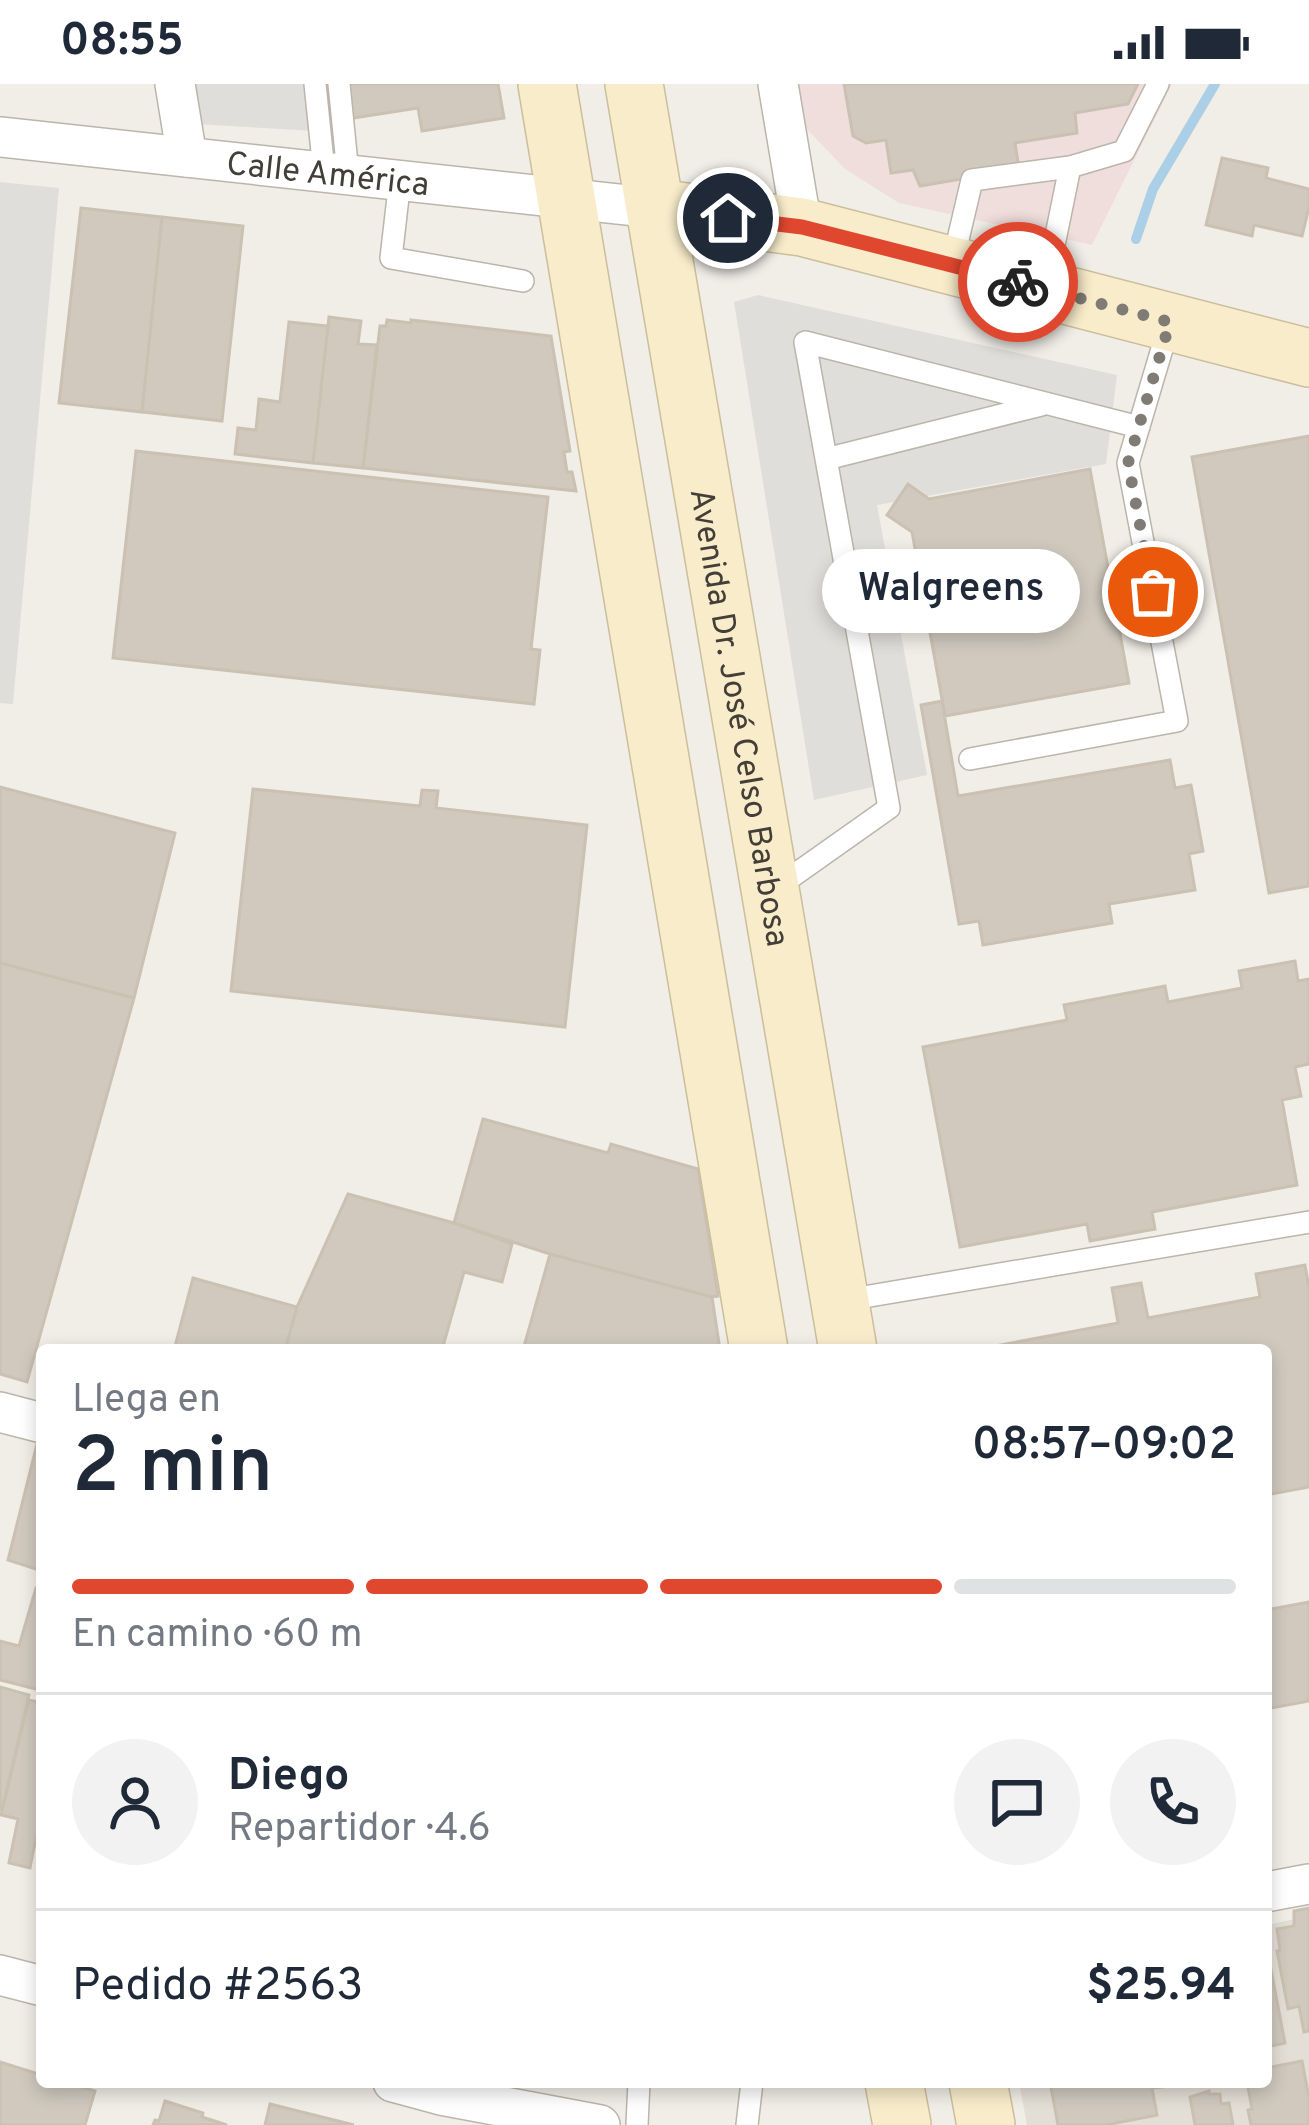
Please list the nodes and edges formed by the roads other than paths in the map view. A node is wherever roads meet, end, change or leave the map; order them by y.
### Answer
1 (175, 84) edge
2 (315, 84) edge
3 (339, 84) edge
4 (548, 84) edge
5 (634, 84) edge
6 (778, 84) edge
7 (1158, 84) edge
8 (0, 137) edge
9 (187, 157) junction
10 (1070, 167) junction
11 (336, 173) junction
12 (400, 180) junction
13 (566, 198) junction
14 (655, 208) junction
15 (802, 227) junction
16 (952, 265) junction
17 (523, 281) dead end
18 (1045, 289) junction
19 (1170, 322) junction
20 (1309, 358) edge
21 (1046, 404) junction
22 (1138, 427) junction
23 (826, 459) junction
24 (970, 759) dead end
25 (771, 892) junction
26 (1309, 1222) edge
27 (843, 1326) edge
28 (758, 1344) edge
29 (0, 1412) edge
30 (36, 1421) edge
31 (1309, 1885) edge
32 (1272, 1891) edge
33 (0, 1975) edge
34 (36, 1984) edge
35 (402, 2088) edge
36 (639, 2088) edge
37 (751, 2088) edge
38 (895, 2088) edge
39 (979, 2088) edge
40 (437, 2110) edge
41 (600, 2125) edge
42 (637, 2125) edge
43 (747, 2125) edge
44 (902, 2125) edge
45 (986, 2125) edge

1 - 9 street
2 - 11 lane
3 - 11 lane
4 - 13 main road
5 - 14 main road, Avenida Dr. José Celso Barbosa
6 - 15 street
7 - 10 lane
8 - 9 street, Calle América
9 - 11 street, Calle América
10 - 16 lane
10 - 18 lane
11 - 12 street, Calle América
12 - 13 street, Calle América
12 - 17 lane
13 - 14 street, Calle América
13 - 28 main road
14 - 15 main road
14 - 25 main road, Avenida Dr. José Celso Barbosa
15 - 16 main road
16 - 18 main road
18 - 19 main road
19 - 20 main road
19 - 22 lane
21 - 22 lane
21 - 23 lane
21 - 23 lane
22 - 24 lane
23 - 25 lane
25 - 27 main road, Avenida Dr. José Celso Barbosa
26 - 27 lane
29 - 30 street
31 - 32 street
33 - 34 street
35 - 40 street
36 - 42 lane
37 - 43 lane
38 - 44 main road
39 - 45 main road
40 - 41 street

